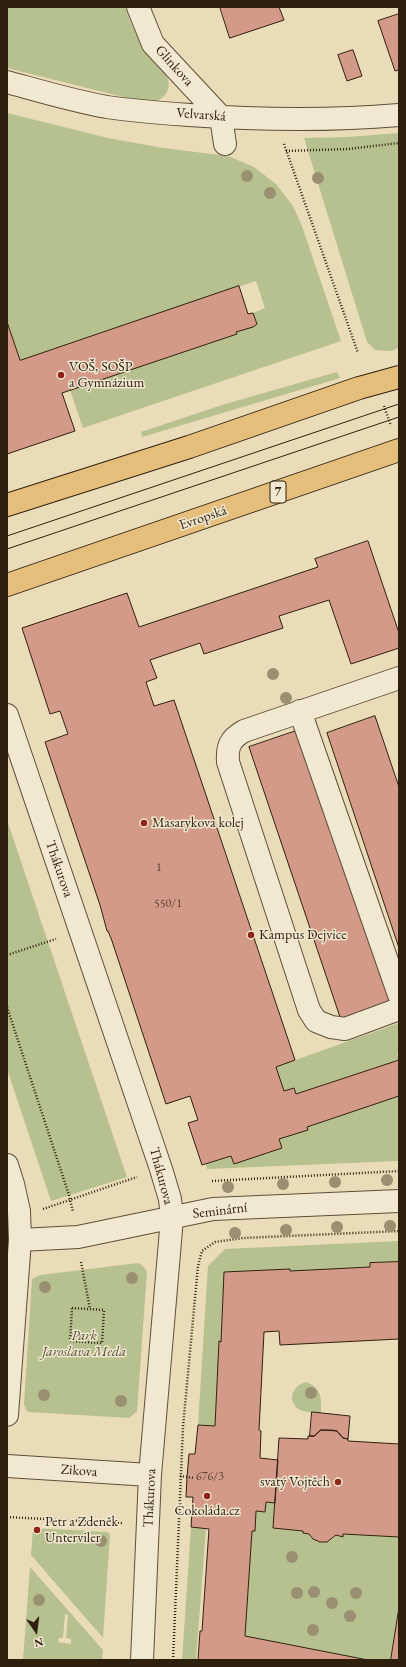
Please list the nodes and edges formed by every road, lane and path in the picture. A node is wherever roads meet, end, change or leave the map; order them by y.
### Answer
1 (138, 7) edge
2 (7, 82) edge
3 (399, 115) edge
4 (221, 117) junction
5 (399, 143) edge
6 (225, 144) dead end
7 (358, 353) dead end
8 (399, 377) edge
9 (377, 383) junction
10 (393, 452) edge
11 (7, 505) edge
12 (7, 585) edge
13 (399, 678) edge
14 (300, 710) junction
15 (7, 714) edge
16 (80, 931) junction
17 (7, 955) edge
18 (399, 995) edge
19 (7, 1007) edge
20 (399, 1010) edge
21 (7, 1165) edge
22 (161, 1169) junction
23 (399, 1171) edge
24 (212, 1181) dead end
25 (71, 1200) junction
26 (399, 1201) edge
27 (172, 1218) junction
28 (399, 1231) edge
29 (78, 1237) junction
30 (20, 1240) junction
31 (90, 1309) junction
32 (7, 1415) edge
33 (7, 1466) edge
34 (150, 1475) junction
35 (180, 1476) junction
36 (194, 1478) dead end
37 (7, 1517) edge
38 (149, 1525) junction
39 (142, 1660) edge
40 (173, 1660) edge

1 - 4 street, Glinkova
2 - 4 street, Velvarská
3 - 4 street, Velvarská
4 - 6 street
5 - 7 path
8 - 9 main road
9 - 10 path
9 - 11 main road
10 - 12 main road, Evropská / 7
13 - 14 street
14 - 18 street
14 - 20 street
15 - 16 street, Thákurova
16 - 17 path
16 - 22 street, Thákurova
19 - 25 path
21 - 30 street
22 - 25 path
22 - 27 street, Thákurova
23 - 24 path
25 - 29 path
26 - 27 street, Seminární
27 - 29 street, Seminární
27 - 34 street, Thákurova
28 - 35 path
29 - 30 street, Seminární
29 - 31 path
30 - 32 street
31 - 31 path
33 - 34 street, Zikova
34 - 38 street, Thákurova
35 - 36 path
35 - 40 path
37 - 38 path
38 - 39 street, Thákurova

